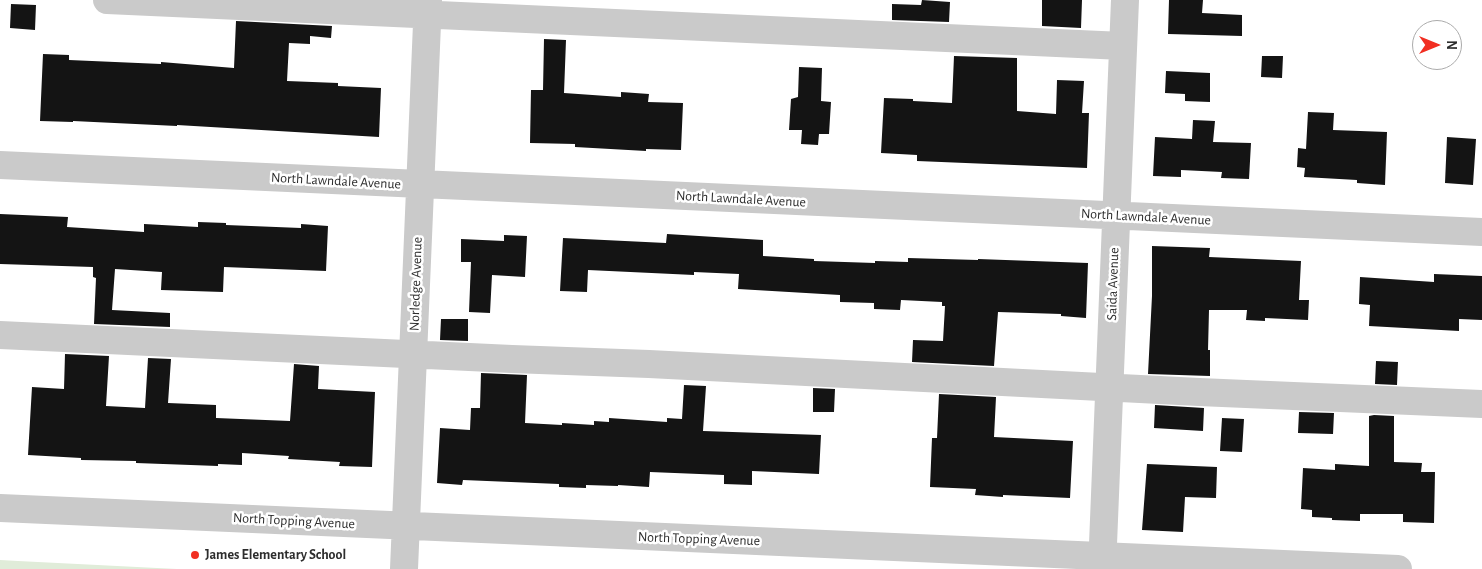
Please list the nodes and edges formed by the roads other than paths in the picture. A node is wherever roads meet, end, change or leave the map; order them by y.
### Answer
1 (107, 0) edge
2 (1125, 0) edge
3 (427, 8) edge
4 (1123, 46) junction
5 (0, 165) edge
6 (420, 185) junction
7 (1116, 216) junction
8 (1482, 232) edge
9 (0, 335) edge
10 (413, 354) junction
11 (1109, 388) junction
12 (1482, 404) edge
13 (0, 508) edge
14 (406, 526) junction
15 (1102, 562) edge
16 (404, 569) edge
17 (1398, 569) edge

1 - 3 street
2 - 4 street, Saida Avenue
3 - 4 street
3 - 6 street, Norledge Avenue
4 - 7 street, Saida Avenue
5 - 6 street, North Lawndale Avenue
6 - 7 street, North Lawndale Avenue
6 - 10 street, Norledge Avenue
7 - 8 street, North Lawndale Avenue
7 - 11 street, Saida Avenue
9 - 10 street
10 - 11 street
10 - 14 street, Norledge Avenue
11 - 12 street
11 - 15 street, Saida Avenue
13 - 14 street, North Topping Avenue
14 - 15 street, North Topping Avenue
14 - 16 street, Norledge Avenue
15 - 17 street, North Topping Avenue

